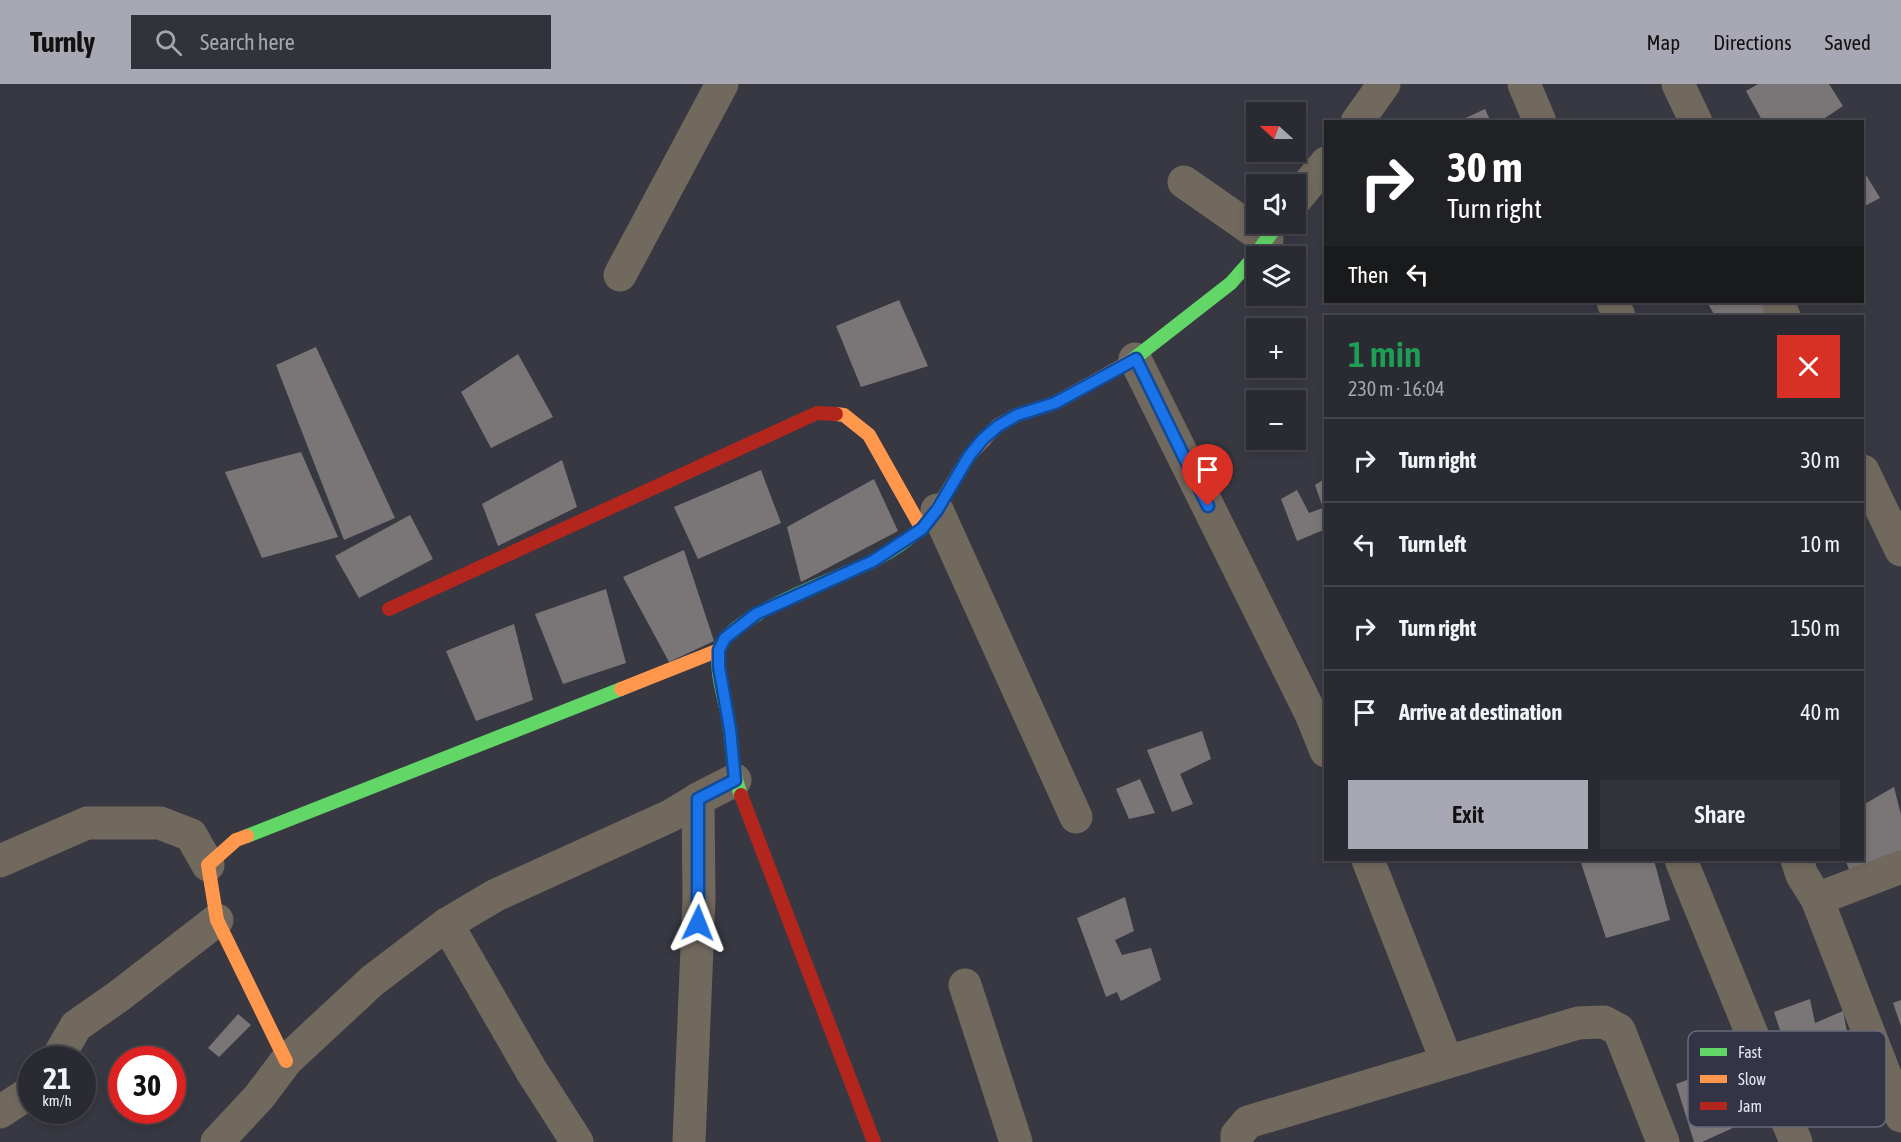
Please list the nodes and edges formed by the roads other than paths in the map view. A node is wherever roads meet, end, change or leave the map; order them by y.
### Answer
1 (722, 84) edge
2 (1384, 84) edge
3 (1524, 84) edge
4 (1678, 84) edge
5 (1358, 120) edge
6 (1539, 120) edge
7 (1695, 120) edge
8 (1324, 165) edge
9 (1184, 182) dead end
10 (1306, 187) edge
11 (1246, 217) edge
12 (1271, 234) edge
13 (620, 275) dead end
14 (1136, 359) junction
15 (1864, 473) edge
16 (929, 519) junction
17 (1901, 550) edge
18 (389, 609) dead end
19 (719, 650) junction
20 (1324, 746) edge
21 (735, 780) junction
22 (698, 799) junction
23 (1076, 817) dead end
24 (0, 861) edge
25 (1368, 861) edge
26 (1681, 861) edge
27 (1797, 861) edge
28 (208, 865) junction
29 (1901, 867) edge
30 (1817, 899) junction
31 (217, 920) junction
32 (447, 924) junction
33 (965, 985) dead end
34 (1751, 1031) edge
35 (1868, 1031) edge
36 (64, 1046) edge
37 (286, 1061) junction
38 (1447, 1062) junction
39 (1886, 1077) edge
40 (18, 1100) edge
41 (0, 1112) edge
42 (1901, 1116) edge
43 (1790, 1127) edge
44 (217, 1142) edge
45 (577, 1142) edge
46 (689, 1142) edge
47 (874, 1142) edge
48 (1016, 1142) edge
49 (1237, 1142) edge
50 (1663, 1142) edge
51 (1796, 1142) edge

1 - 13 street
2 - 5 street
3 - 6 street
4 - 7 street
8 - 10 street
9 - 11 street
12 - 14 street
14 - 16 street
14 - 20 street
15 - 17 street
16 - 18 street
16 - 19 street
16 - 23 street
19 - 21 street
19 - 28 street
21 - 22 street
21 - 47 street
22 - 32 street
22 - 46 street
24 - 28 street
25 - 38 street
26 - 34 street
27 - 30 street
28 - 31 street
29 - 30 street
30 - 35 street
31 - 36 street
31 - 37 street
32 - 37 street
32 - 45 street
33 - 48 street
37 - 44 street
38 - 49 street
38 - 50 street
39 - 42 street
40 - 41 street
43 - 51 street

